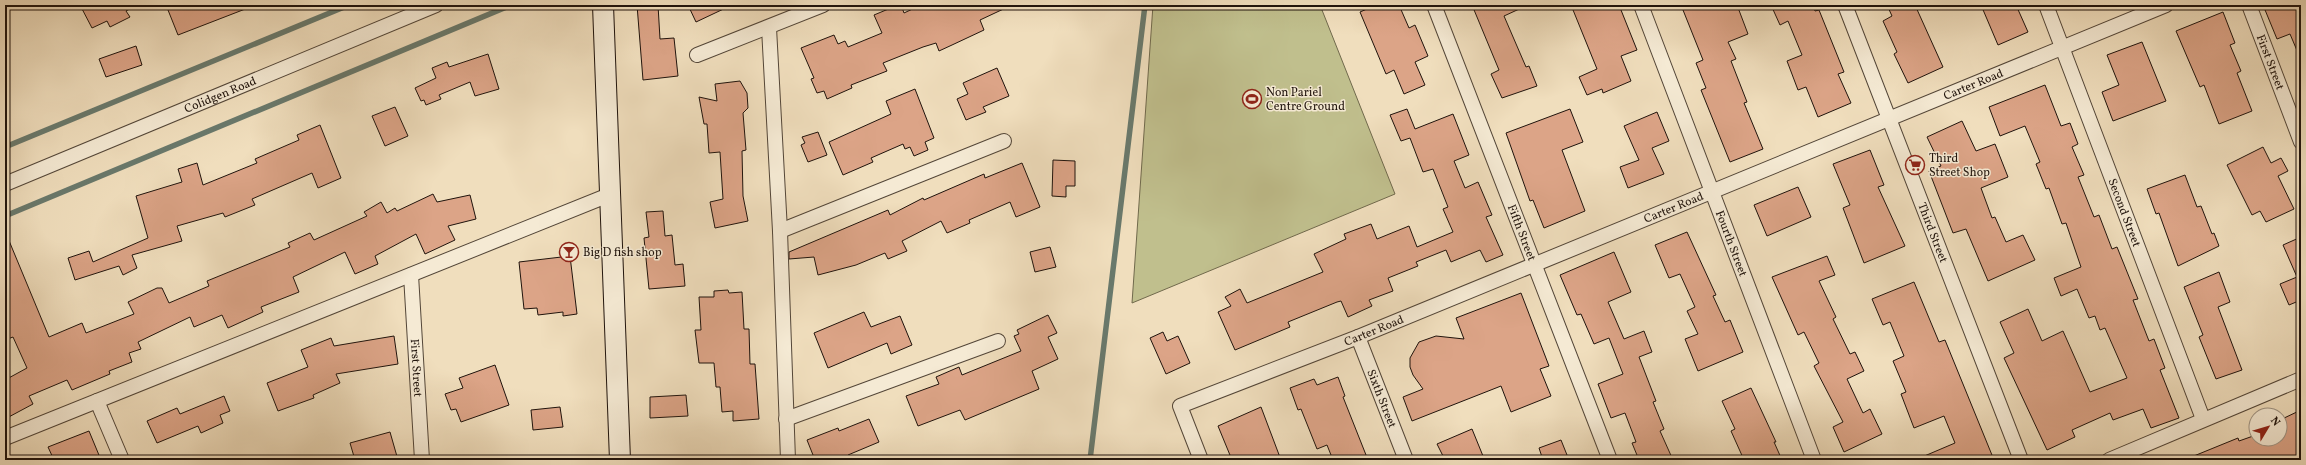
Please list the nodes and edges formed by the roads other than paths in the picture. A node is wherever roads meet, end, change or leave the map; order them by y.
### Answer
1 (436, 5) edge
2 (603, 5) edge
3 (822, 5) edge
4 (1434, 5) edge
5 (1641, 5) edge
6 (1845, 5) edge
7 (2046, 5) edge
8 (2166, 5) edge
9 (2249, 5) edge
10 (769, 28) junction
11 (2062, 48) junction
12 (697, 55) dead end
13 (1889, 119) junction
14 (1004, 141) dead end
15 (2301, 142) edge
16 (5, 184) edge
17 (1712, 191) junction
18 (609, 195) junction
19 (780, 231) junction
20 (1534, 264) junction
21 (411, 275) junction
22 (1358, 337) junction
23 (998, 341) dead end
24 (2301, 379) edge
25 (97, 401) junction
26 (786, 419) junction
27 (2203, 420) junction
28 (5, 438) edge
29 (122, 460) edge
30 (422, 460) edge
31 (620, 460) edge
32 (788, 460) edge
33 (1201, 460) edge
34 (1406, 460) edge
35 (1610, 460) edge
36 (1814, 460) edge
37 (2021, 460) edge
38 (2108, 460) edge

1 - 16 street, Colidgen Road
2 - 18 main road
3 - 10 street
4 - 20 street, Fifth Street
5 - 17 street, Fourth Street
6 - 13 street, Third Street
7 - 11 street, Second Street
8 - 11 street, Carter Road
9 - 15 street, First Street
10 - 12 street
10 - 19 street
11 - 13 street, Carter Road
11 - 27 street, Second Street
13 - 17 street, Carter Road
13 - 37 street, Third Street
14 - 19 street
17 - 20 street, Carter Road
17 - 36 street, Fourth Street
18 - 21 street
18 - 31 main road
19 - 26 street
20 - 22 street, Carter Road
20 - 35 street, Fifth Street
21 - 25 street
21 - 30 street, First Street
22 - 33 street, Carter Road
22 - 34 street, Sixth Street
23 - 26 street
24 - 27 street
25 - 28 street
25 - 29 street
26 - 32 street
27 - 38 street

